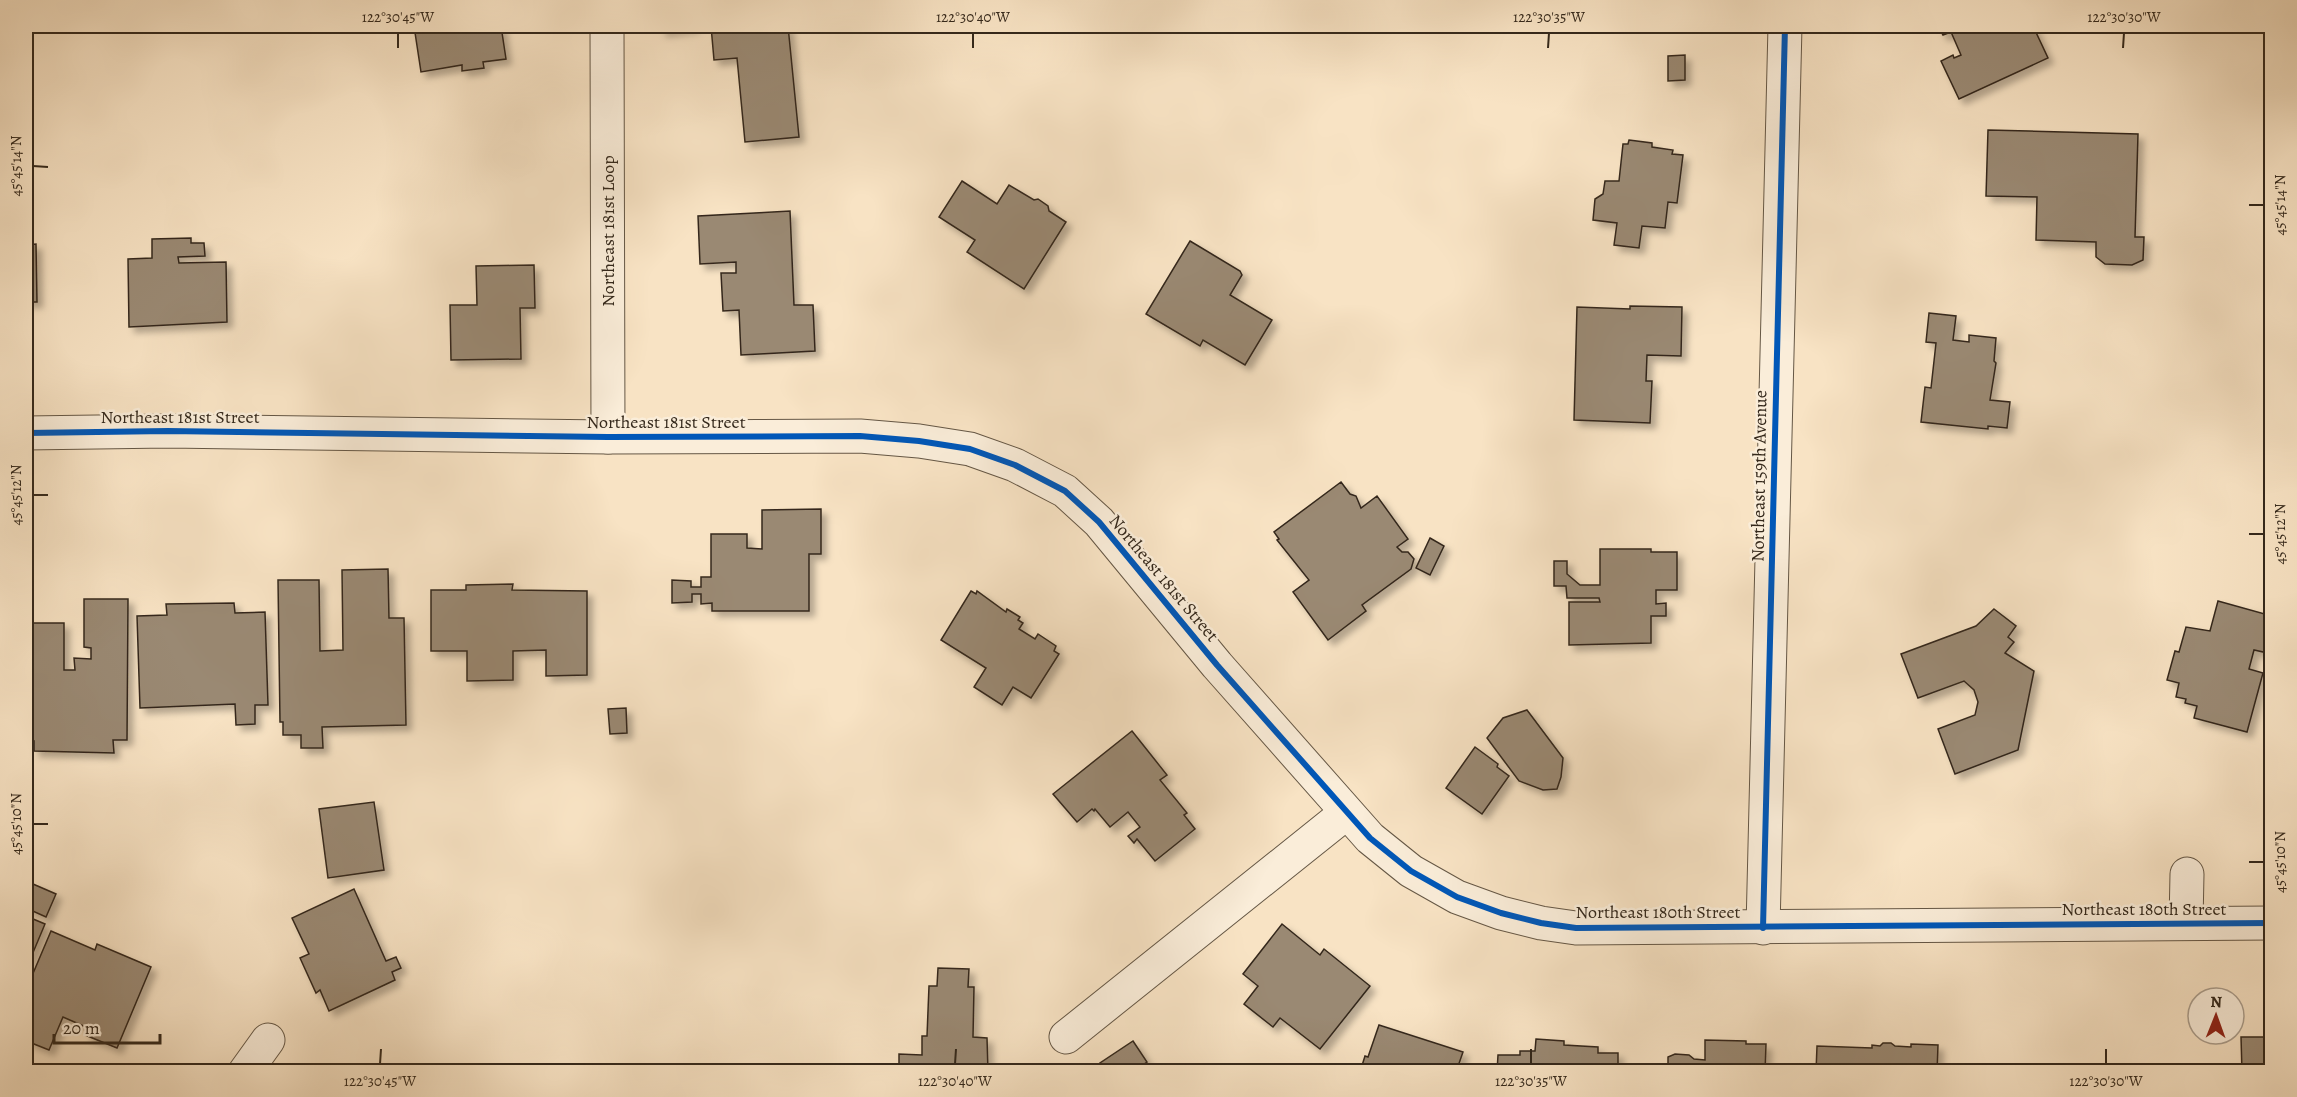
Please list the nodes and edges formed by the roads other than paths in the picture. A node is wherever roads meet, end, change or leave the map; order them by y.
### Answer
1 (607, 26) edge
2 (1785, 26) edge
3 (26, 433) edge
4 (608, 437) junction
5 (1217, 665) joint
6 (1346, 813) junction
7 (2187, 874) dead end
8 (2186, 923) junction
9 (2271, 923) edge
10 (1763, 928) junction
11 (1066, 1037) dead end
12 (268, 1040) dead end
13 (245, 1071) edge

1 - 4 street, Northeast 181st Loop
2 - 10 street, Northeast 159th Avenue
3 - 4 street, Northeast 181st Street
4 - 5 street, Northeast 181st Street
5 - 6 street, Northeast 180th Street
6 - 10 street, Northeast 180th Street
6 - 11 street
7 - 8 street, Northeast 180th Street
8 - 9 street, Northeast 180th Street
8 - 10 street, Northeast 180th Street
12 - 13 street

